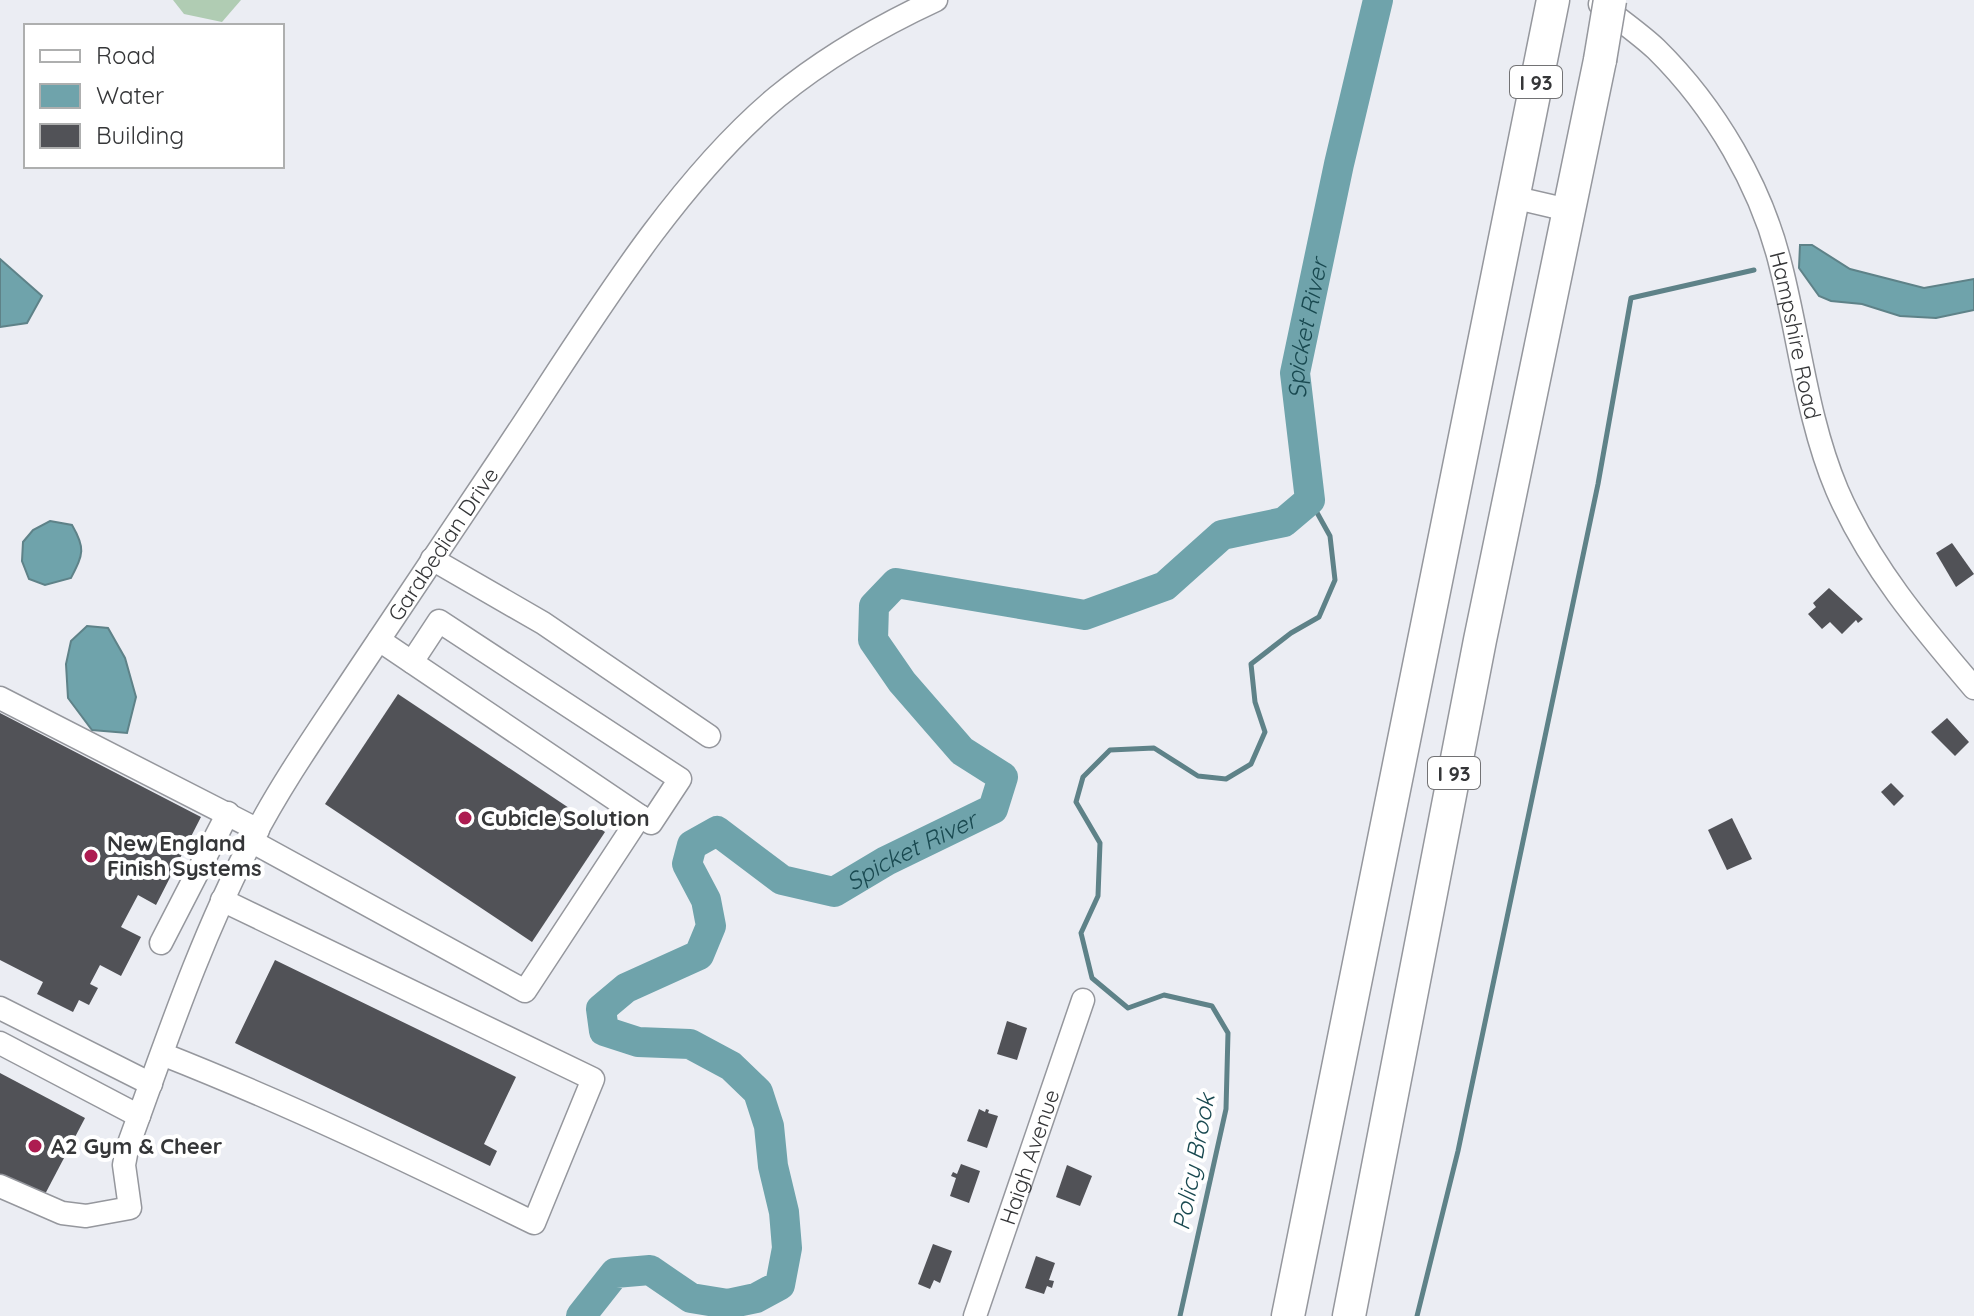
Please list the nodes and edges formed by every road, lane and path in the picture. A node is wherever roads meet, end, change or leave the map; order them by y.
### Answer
1 (936, 0) edge
2 (1595, 0) edge
3 (1610, 0) edge
4 (1551, 11) edge
5 (1512, 197) junction
6 (1568, 210) junction
7 (432, 559) junction
8 (379, 640) junction
9 (412, 662) junction
10 (1974, 688) edge
11 (0, 698) edge
12 (709, 736) dead end
13 (228, 813) junction
14 (640, 816) junction
15 (254, 836) junction
16 (222, 900) junction
17 (161, 943) dead end
18 (1083, 1000) dead end
19 (0, 1008) edge
20 (0, 1043) edge
21 (162, 1054) junction
22 (151, 1084) junction
23 (139, 1116) junction
24 (0, 1186) edge
25 (975, 1316) edge
26 (1288, 1316) edge
27 (1349, 1316) edge

1 - 7 street, Garabedian Drive
2 - 10 street, Hampshire Road
3 - 6 highway, I 93, bridge
4 - 5 highway, I 93
5 - 6 street
5 - 26 highway, I 93
6 - 27 highway, I 93
7 - 8 street, Garabedian Drive
7 - 12 street
8 - 9 street
8 - 15 street, Garabedian Drive
9 - 14 street
9 - 14 street
11 - 13 street
13 - 15 street
13 - 17 street
14 - 15 street
15 - 16 street, Garabedian Drive
16 - 21 street, Garabedian Drive
16 - 21 street
18 - 25 street, Haigh Avenue
19 - 22 street
20 - 23 street
21 - 22 street, Garabedian Drive
22 - 23 street, Garabedian Drive
23 - 24 street, Garabedian Drive

